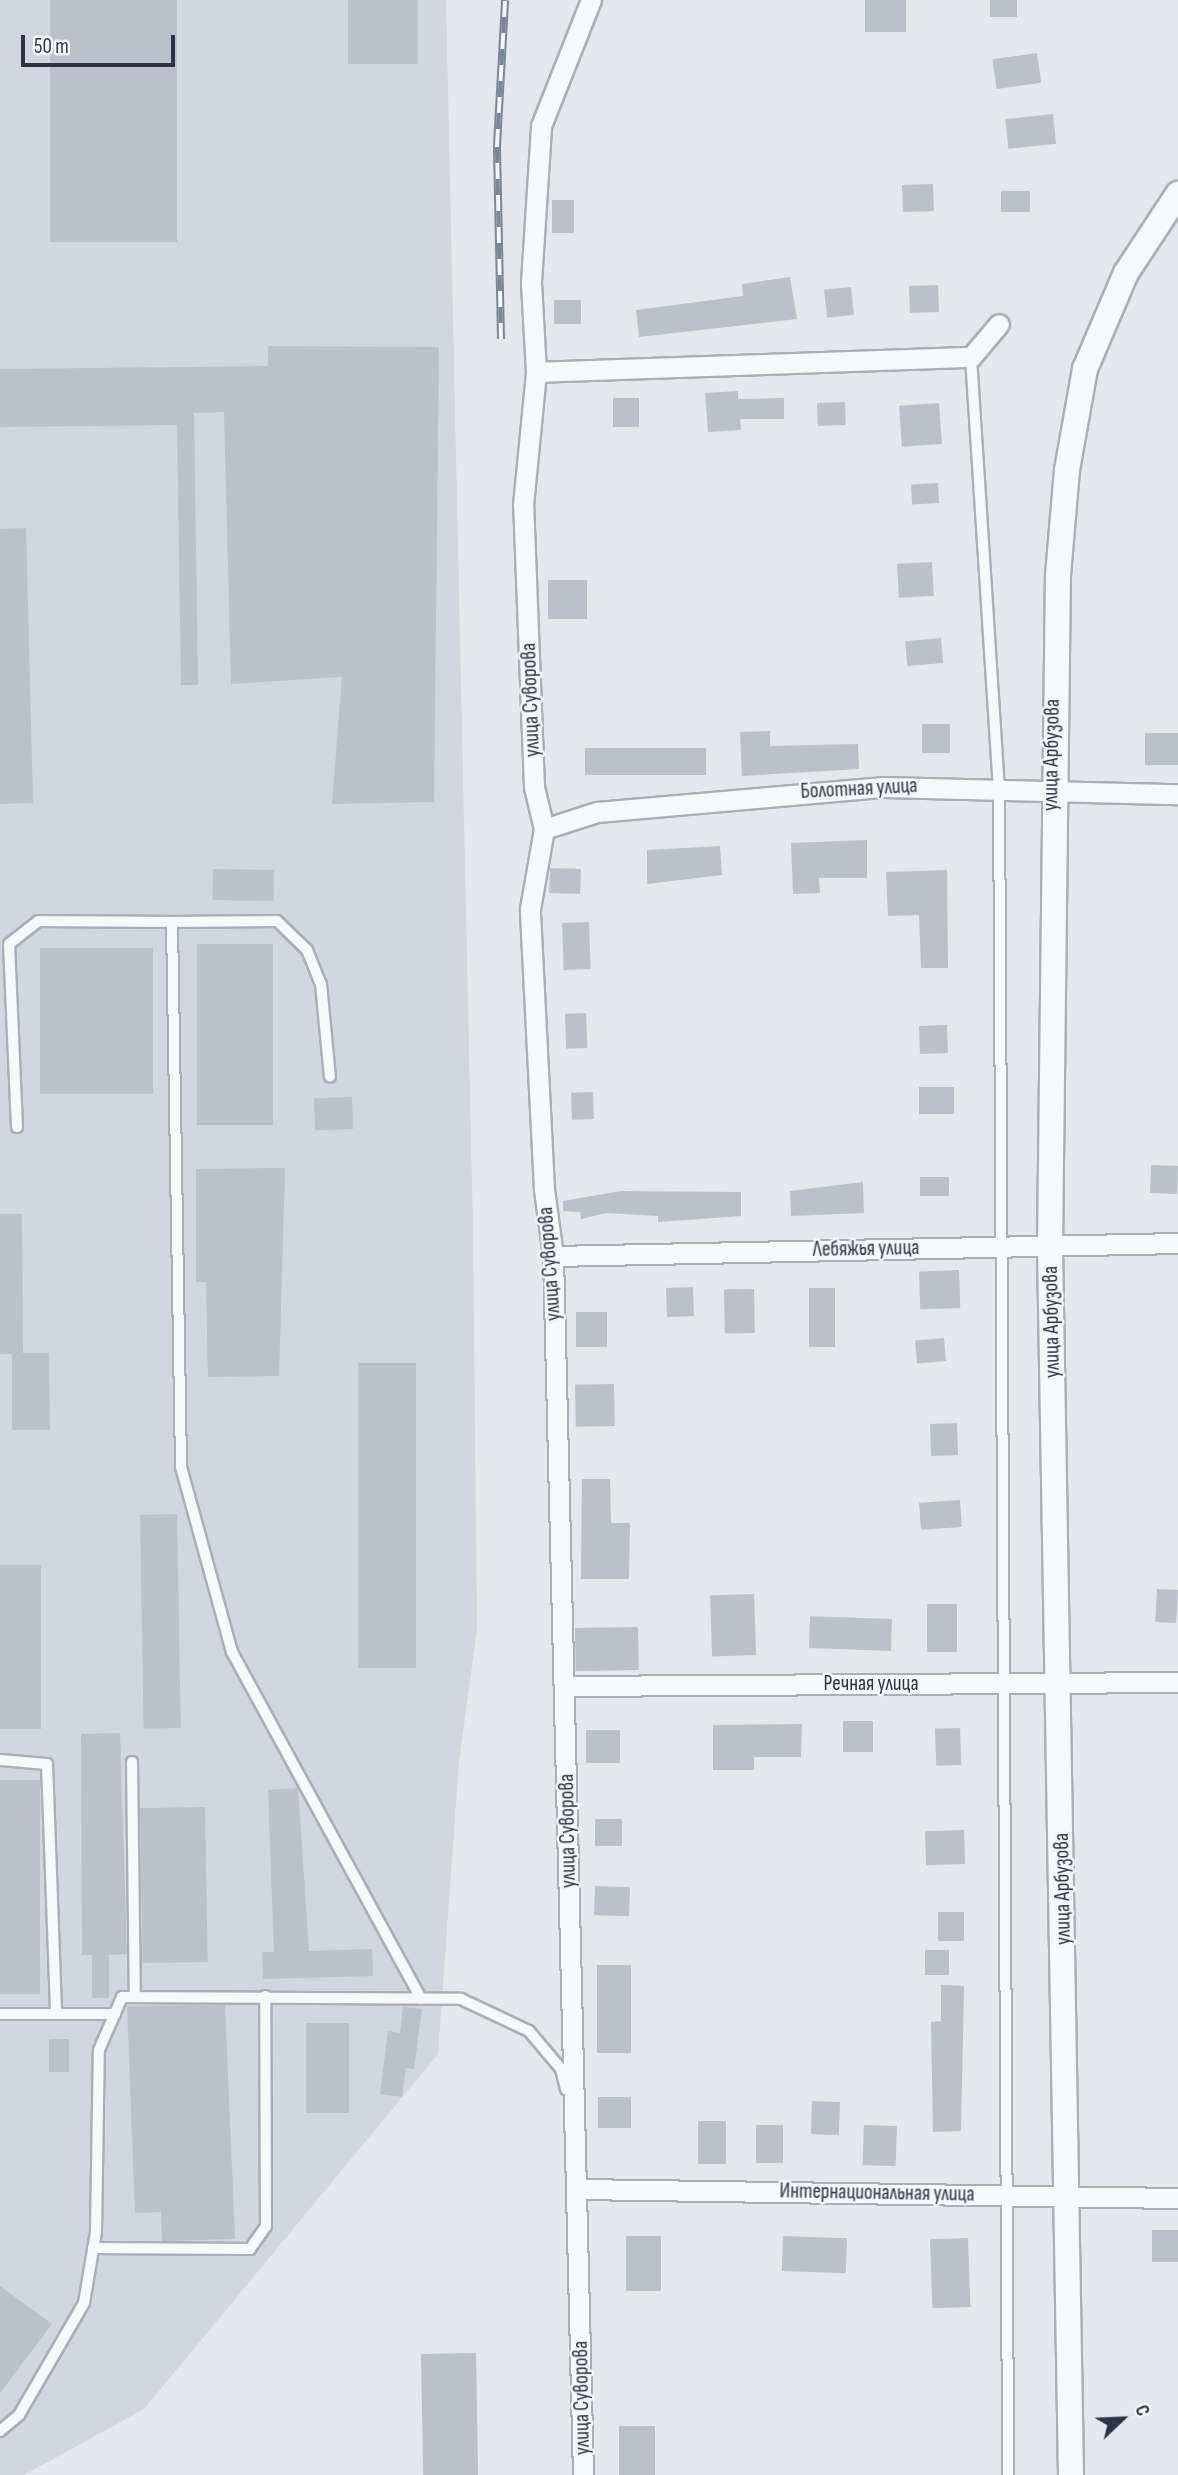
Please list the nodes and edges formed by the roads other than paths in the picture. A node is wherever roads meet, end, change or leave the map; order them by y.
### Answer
1 (591, 0) edge
2 (1178, 194) edge
3 (999, 324) dead end
4 (971, 357) junction
5 (536, 372) junction
6 (999, 786) junction
7 (1051, 787) junction
8 (1178, 794) edge
9 (544, 829) junction
10 (172, 922) junction
11 (330, 1077) dead end
12 (17, 1127) dead end
13 (1178, 1243) edge
14 (1003, 1246) junction
15 (1051, 1247) junction
16 (553, 1256) junction
17 (1178, 1682) edge
18 (1000, 1683) junction
19 (1059, 1684) junction
20 (565, 1686) junction
21 (0, 1760) edge
22 (132, 1762) dead end
23 (135, 1996) junction
24 (265, 1996) junction
25 (421, 1999) junction
26 (0, 2014) edge
27 (57, 2014) junction
28 (115, 2014) junction
29 (575, 2124) junction
30 (577, 2189) junction
31 (1003, 2195) junction
32 (1067, 2197) junction
33 (1178, 2198) edge
34 (93, 2248) junction
35 (0, 2431) edge
36 (583, 2475) edge
37 (1008, 2475) edge
38 (1071, 2475) edge

1 - 5 street, улица Суворова
2 - 7 street, улица Арбузова
3 - 4 street
4 - 5 street
4 - 6 lane
5 - 9 street, улица Суворова
6 - 7 street, Болотная улица
6 - 9 street, Болотная улица
6 - 14 lane
7 - 8 street, Болотная улица
7 - 15 street, улица Арбузова
9 - 16 street, улица Суворова
10 - 11 lane
10 - 12 lane
10 - 25 lane
13 - 15 street, Лебяжья улица
14 - 15 street, Лебяжья улица
14 - 16 street, Лебяжья улица
14 - 18 lane
15 - 19 street, улица Арбузова
16 - 20 street, улица Суворова
17 - 19 street, Речная улица
18 - 19 street, Речная улица
18 - 20 street, Речная улица
18 - 31 lane
19 - 32 street, улица Арбузова
20 - 29 street, улица Суворова
21 - 27 lane
22 - 23 lane
23 - 24 lane
23 - 28 lane
24 - 25 lane
24 - 34 lane
25 - 29 lane
26 - 27 lane
27 - 28 lane
28 - 34 lane
29 - 30 street, улица Суворова
30 - 31 street, Интернациональная улица
30 - 36 street, улица Суворова
31 - 32 street, Интернациональная улица
31 - 37 lane
32 - 33 street, Интернациональная улица
32 - 38 street, улица Арбузова
34 - 35 lane

